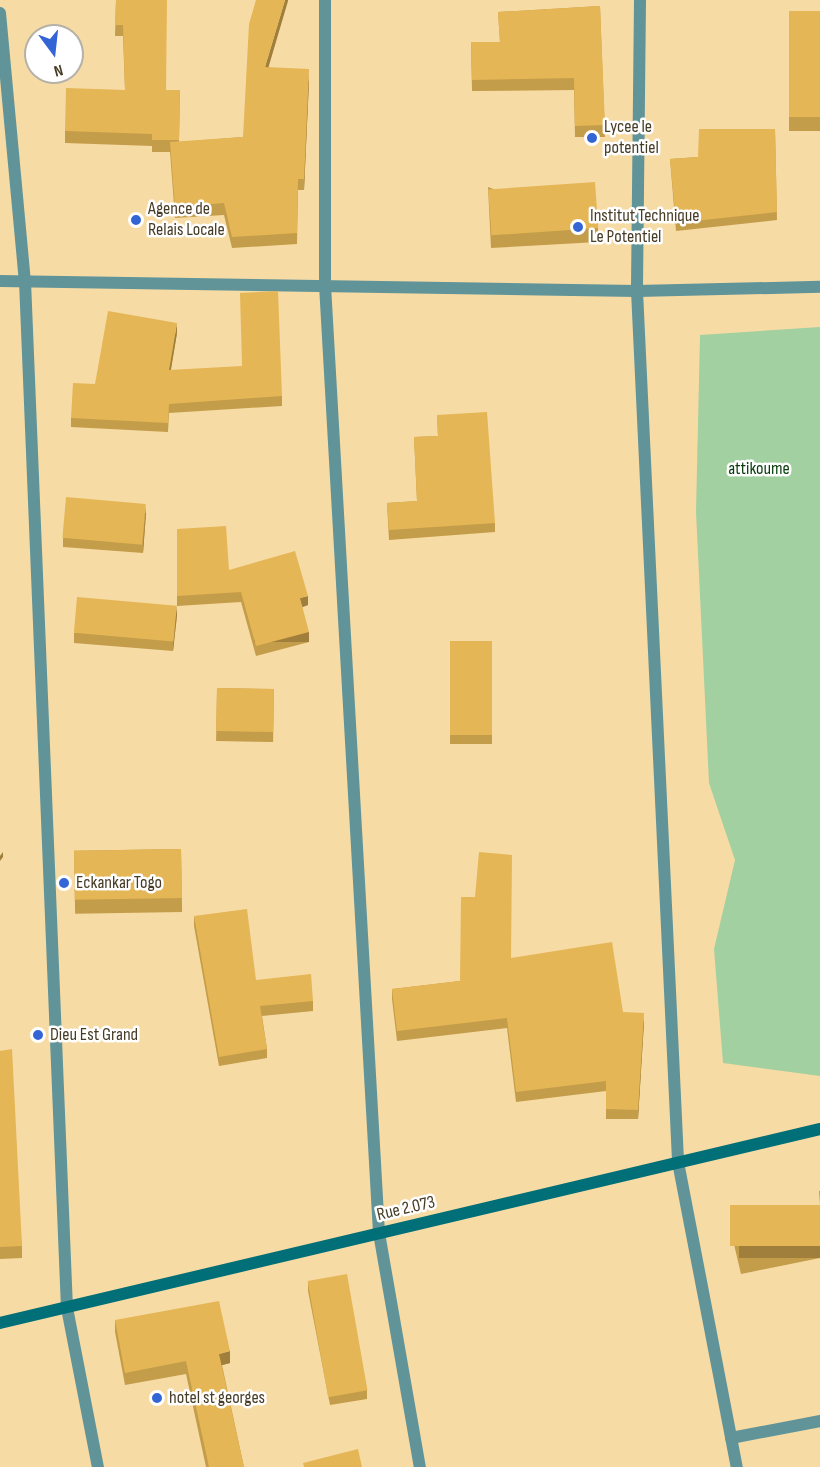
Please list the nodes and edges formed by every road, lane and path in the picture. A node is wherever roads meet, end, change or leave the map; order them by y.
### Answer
1 (325, 0) edge
2 (640, 0) edge
3 (0, 13) edge
4 (0, 280) edge
5 (25, 281) junction
6 (325, 285) junction
7 (820, 287) edge
8 (637, 291) junction
9 (820, 1129) edge
10 (678, 1162) junction
11 (379, 1233) junction
12 (67, 1308) junction
13 (0, 1323) edge
14 (820, 1421) edge
15 (731, 1438) junction
16 (98, 1467) edge
17 (420, 1467) edge
18 (736, 1467) edge

1 - 6 street
2 - 8 street
3 - 5 street
4 - 5 street
5 - 6 street
5 - 12 street
6 - 8 street
6 - 11 street
7 - 8 street
8 - 10 street
9 - 10 street, Rue 2.073
10 - 11 street, Rue 2.073
10 - 15 street
11 - 12 street, Rue 2.073
11 - 17 street
12 - 13 street, Rue 2.073
12 - 16 street
14 - 15 street
15 - 18 street

